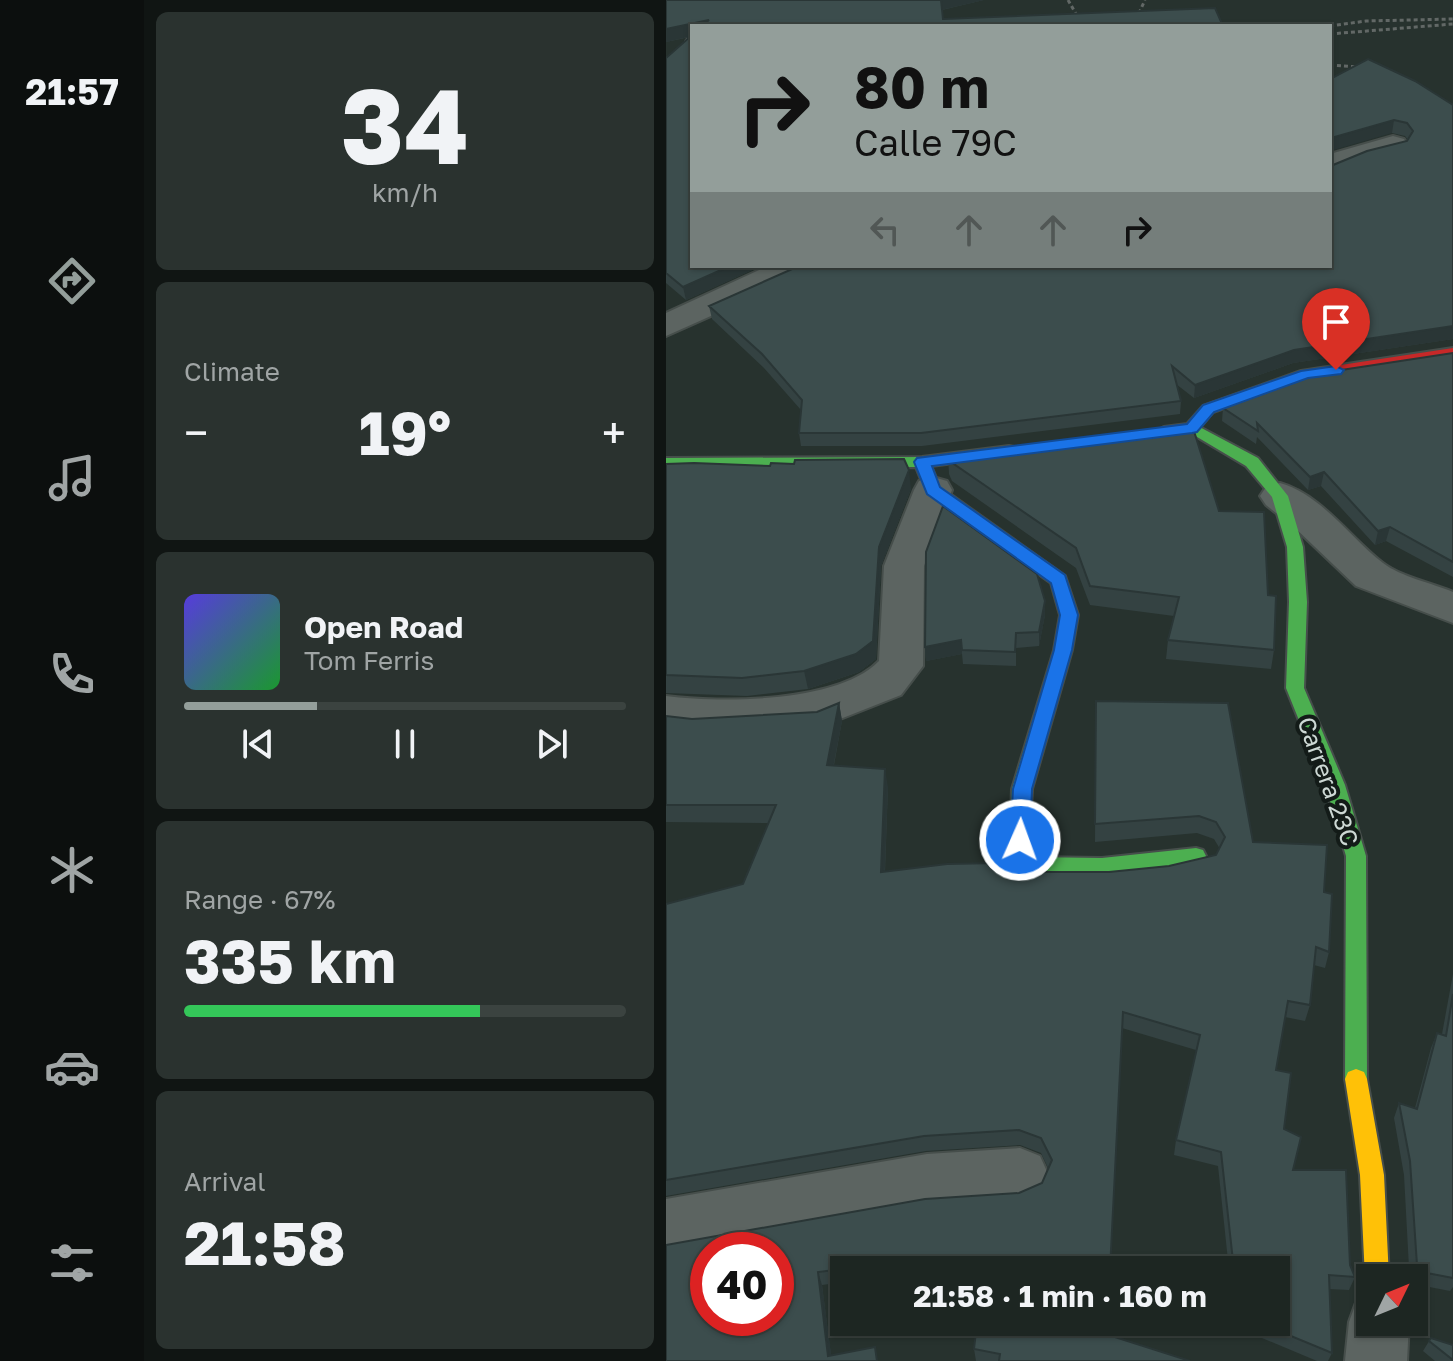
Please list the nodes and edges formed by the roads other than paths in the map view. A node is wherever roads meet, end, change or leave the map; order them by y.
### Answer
1 (1393, 145) edge
2 (1332, 165) edge
3 (791, 268) edge
4 (666, 326) edge
5 (1453, 352) edge
6 (1192, 428) junction
7 (1144, 434) edge
8 (1033, 448) edge
9 (666, 463) edge
10 (928, 476) junction
11 (1280, 496) junction
12 (1453, 608) edge
13 (681, 715) edge
14 (1196, 856) edge
15 (1020, 1176) dead end
16 (666, 1228) edge
17 (1376, 1264) edge
18 (1378, 1336) edge
19 (1376, 1361) edge

1 - 2 street
3 - 4 street
5 - 6 street
6 - 7 street
6 - 11 street, Carrera 23C
8 - 10 street
9 - 10 street
10 - 13 street
10 - 14 street
11 - 12 street
11 - 17 street, Carrera 23C
15 - 16 street
18 - 19 street

